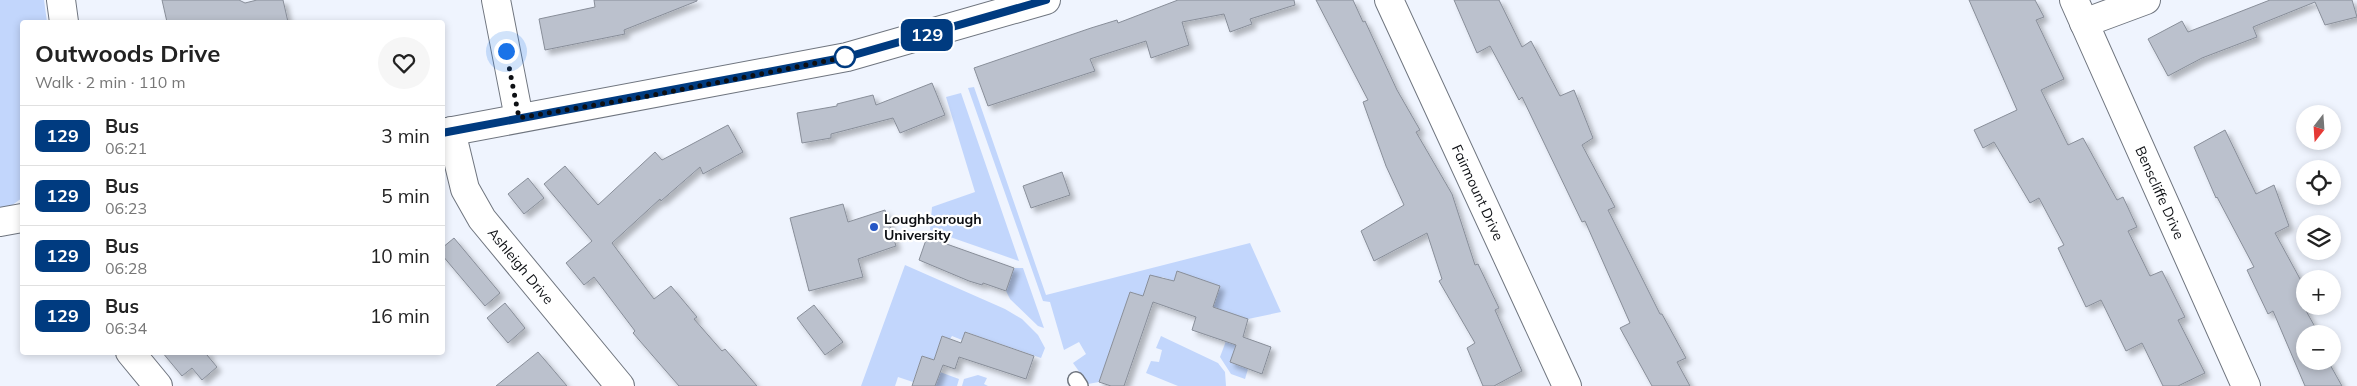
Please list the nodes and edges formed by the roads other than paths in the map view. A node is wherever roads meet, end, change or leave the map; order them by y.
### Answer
1 (60, 0) edge
2 (496, 0) edge
3 (1046, 0) edge
4 (1389, 0) edge
5 (2146, 0) edge
6 (2079, 12) edge
7 (64, 20) edge
8 (519, 118) junction
9 (447, 132) edge
10 (20, 218) edge
11 (0, 222) edge
12 (132, 355) edge
13 (158, 386) edge
14 (620, 386) edge
15 (1567, 386) edge
16 (2246, 386) edge

1 - 7 street
2 - 8 street
3 - 8 street
4 - 15 street, Fairmount Drive
5 - 6 street
6 - 16 street, Benscliffe Drive
8 - 9 street
9 - 14 street, Ashleigh Drive
10 - 11 street
12 - 13 street

